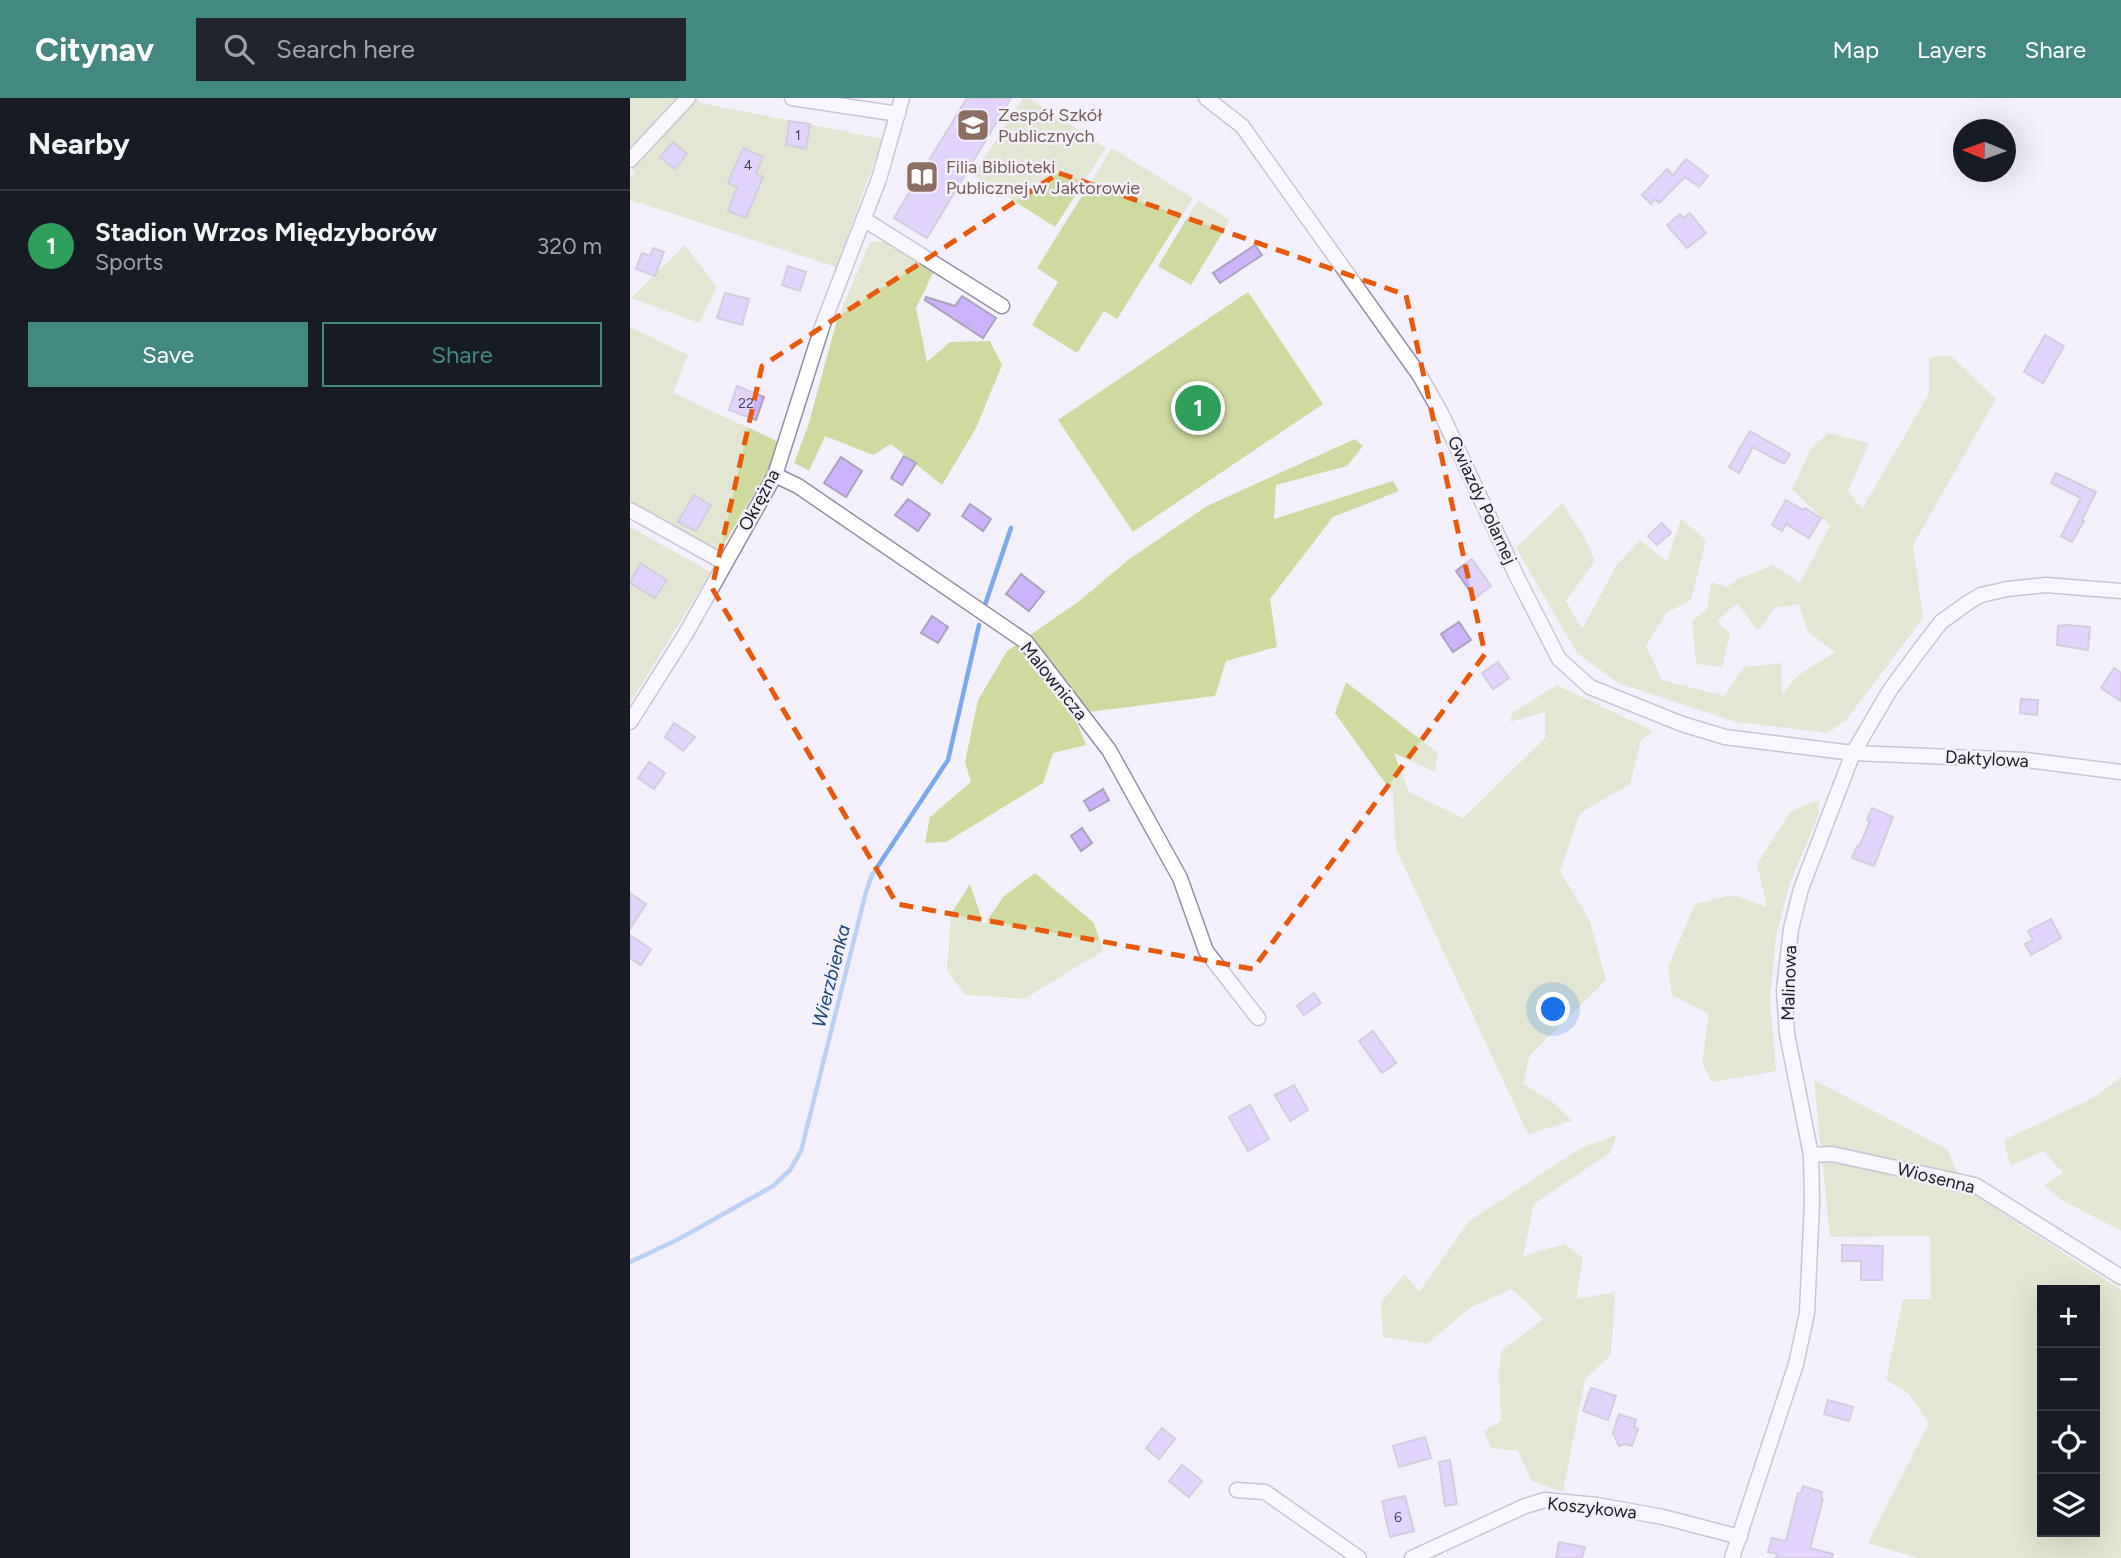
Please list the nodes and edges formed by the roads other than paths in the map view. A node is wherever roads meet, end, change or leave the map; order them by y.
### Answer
1 (688, 98) edge
2 (792, 98) edge
3 (902, 98) edge
4 (1206, 98) edge
5 (898, 114) junction
6 (630, 160) edge
7 (865, 220) junction
8 (1002, 306) dead end
9 (775, 474) junction
10 (630, 510) edge
11 (725, 563) junction
12 (2121, 590) edge
13 (630, 722) edge
14 (1853, 753) junction
15 (2121, 772) edge
16 (1258, 1018) dead end
17 (1811, 1155) junction
18 (2121, 1277) edge
19 (1237, 1490) dead end
20 (1740, 1537) junction
21 (1359, 1558) edge
22 (1412, 1558) edge
23 (1732, 1558) edge

1 - 6 street
2 - 5 street
3 - 5 street, Okrężna
4 - 14 street, Gwiazdy Polarnej
5 - 7 street, Okrężna
7 - 8 street
7 - 9 street, Okrężna
9 - 11 street, Okrężna
9 - 16 street, Malownicza
10 - 11 street
11 - 13 street, Okrężna
12 - 14 street, Malinowa
14 - 15 street, Daktylowa
14 - 17 street, Malinowa
17 - 18 street, Wiosenna
17 - 20 street, Malinowa
19 - 21 street
20 - 22 street, Koszykowa
20 - 23 street, Malinowa

